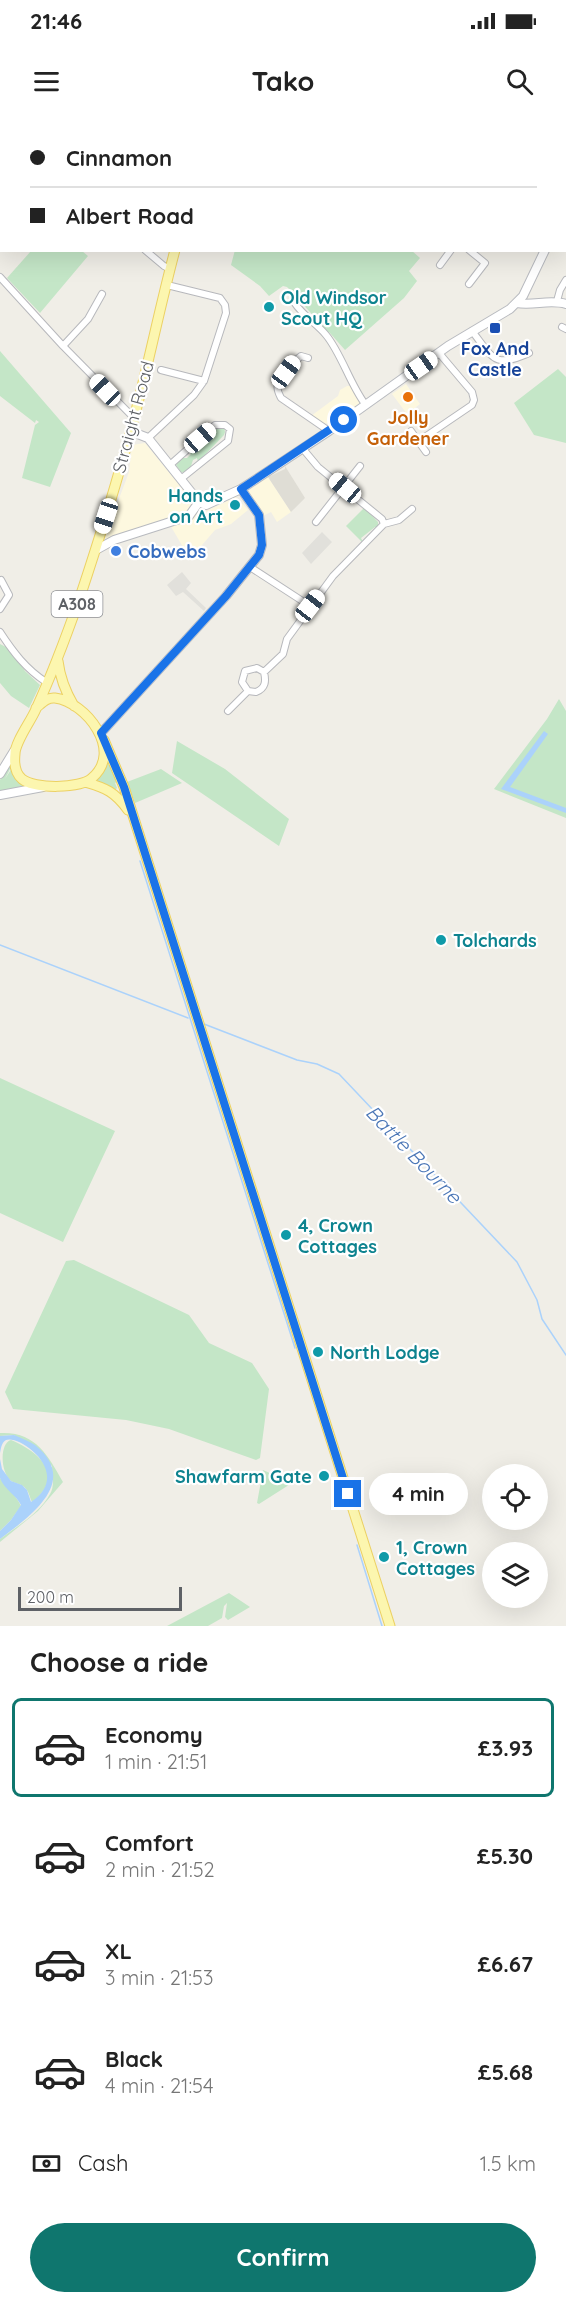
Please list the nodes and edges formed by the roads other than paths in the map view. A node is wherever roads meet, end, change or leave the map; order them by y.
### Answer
1 (148, 252) edge
2 (174, 252) edge
3 (450, 252) edge
4 (471, 252) edge
5 (544, 252) edge
6 (440, 265) dead end
7 (170, 269) junction
8 (0, 278) edge
9 (566, 280) edge
10 (469, 284) dead end
11 (167, 285) junction
12 (102, 294) dead end
13 (294, 302) dead end
14 (517, 303) junction
15 (561, 303) edge
16 (472, 331) junction
17 (63, 346) junction
18 (439, 352) junction
19 (529, 353) dead end
20 (308, 358) dead end
21 (161, 370) dead end
22 (204, 381) junction
23 (365, 405) junction
24 (134, 418) junction
25 (130, 431) junction
26 (328, 431) junction
27 (411, 431) dead end
28 (148, 438) junction
29 (419, 441) junction
30 (303, 449) junction
31 (426, 452) dead end
32 (171, 464) junction
33 (360, 466) dead end
34 (182, 478) junction
35 (345, 488) junction
36 (241, 489) junction
37 (203, 504) junction
38 (412, 509) dead end
39 (315, 522) dead end
40 (384, 524) junction
41 (96, 550) junction
42 (250, 567) junction
43 (1, 580) edge
44 (310, 606) junction
45 (0, 609) edge
46 (0, 632) edge
47 (58, 658) junction
48 (264, 672) junction
49 (46, 682) junction
50 (248, 691) junction
51 (75, 707) junction
52 (36, 708) junction
53 (228, 711) dead end
54 (102, 737) junction
55 (14, 751) junction
56 (0, 774) edge
57 (85, 783) junction
58 (46, 786) junction
59 (0, 795) edge
60 (133, 817) junction
61 (390, 1626) edge

1 - 7 street
2 - 7 main road, Straight Road / A308
3 - 6 street
4 - 10 street
5 - 14 main road
7 - 11 main road, Straight Road / A308
8 - 17 street
9 - 15 street
11 - 22 street
11 - 24 main road, Straight Road / A308
12 - 17 street
13 - 23 street
14 - 15 main road
14 - 16 main road
16 - 18 main road
16 - 19 street
17 - 24 street
18 - 23 main road
18 - 29 street
20 - 26 street
21 - 22 street
22 - 28 street
23 - 26 main road
24 - 25 main road, Straight Road / A308
25 - 28 main road
25 - 41 main road, Straight Road / A308
26 - 30 main road
27 - 29 street
28 - 32 main road
29 - 31 street
30 - 35 street
30 - 36 main road
32 - 34 main road
32 - 34 street
33 - 35 street
34 - 37 main road
35 - 39 street
35 - 40 street
36 - 37 main road
36 - 42 main road
37 - 41 main road
38 - 40 street
40 - 44 street
41 - 47 main road, Straight Road / A308
42 - 44 street
42 - 54 main road
43 - 45 street
44 - 48 street
46 - 49 street
47 - 49 main road, Straight Road / A308
47 - 51 main road
48 - 50 street
48 - 50 street
49 - 52 main road, A308
50 - 53 street
51 - 52 main road
51 - 54 main road
52 - 55 main road, A308
54 - 57 main road
54 - 60 main road
55 - 56 main road
55 - 58 main road
57 - 58 main road
57 - 60 main road
58 - 59 main road
60 - 61 main road

